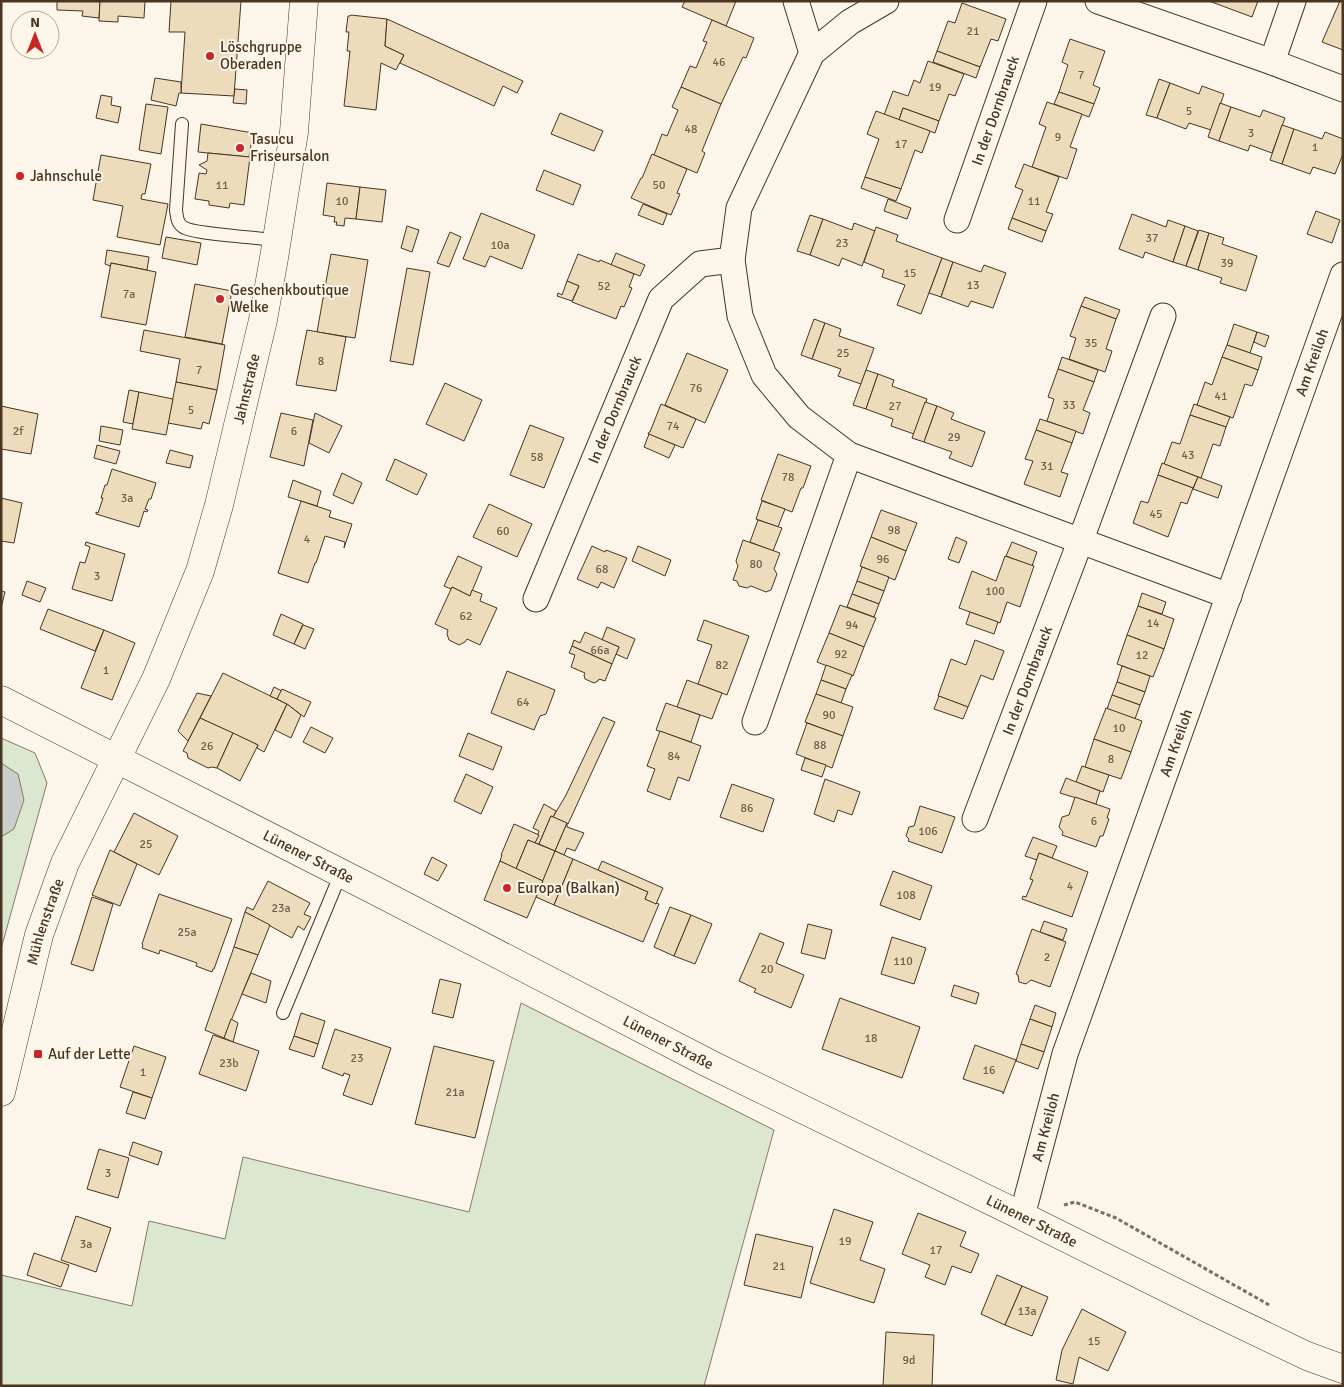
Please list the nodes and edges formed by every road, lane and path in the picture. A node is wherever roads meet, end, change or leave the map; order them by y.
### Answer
1 (304, 1) edge
2 (796, 1) edge
3 (886, 1) edge
4 (1034, 1) edge
5 (1098, 1) edge
6 (1294, 1) edge
7 (812, 53) junction
8 (1272, 62) junction
9 (1343, 89) edge
10 (182, 124) dead end
11 (957, 220) dead end
12 (276, 240) junction
13 (732, 260) junction
14 (1343, 275) edge
15 (1162, 316) dead end
16 (849, 455) junction
17 (1080, 542) junction
18 (1229, 596) junction
19 (536, 599) dead end
20 (1, 700) edge
21 (755, 722) dead end
22 (117, 760) junction
23 (975, 819) dead end
24 (341, 873) junction
25 (283, 1013) dead end
26 (1, 1092) edge
27 (1022, 1216) junction
28 (1272, 1306) dead end
29 (1343, 1369) edge

1 - 12 main road, Jahnstraße
2 - 7 street
3 - 7 street
4 - 11 street, In der Dornbrauck
5 - 8 street
6 - 8 street
7 - 13 street
8 - 9 street
10 - 12 lane
12 - 22 main road, Jahnstraße
13 - 16 street
13 - 19 street, In der Dornbrauck
14 - 18 street, Am Kreiloh
15 - 17 street, In der Dornbrauck
16 - 17 street
16 - 21 street
17 - 18 street
17 - 23 street, In der Dornbrauck
18 - 27 street, Am Kreiloh
20 - 22 main road, Lünener Straße
22 - 24 main road, Lünener Straße
22 - 26 main road, Mühlenstraße
24 - 25 lane
24 - 27 main road, Lünener Straße
27 - 28 path
27 - 29 main road, Lünener Straße

